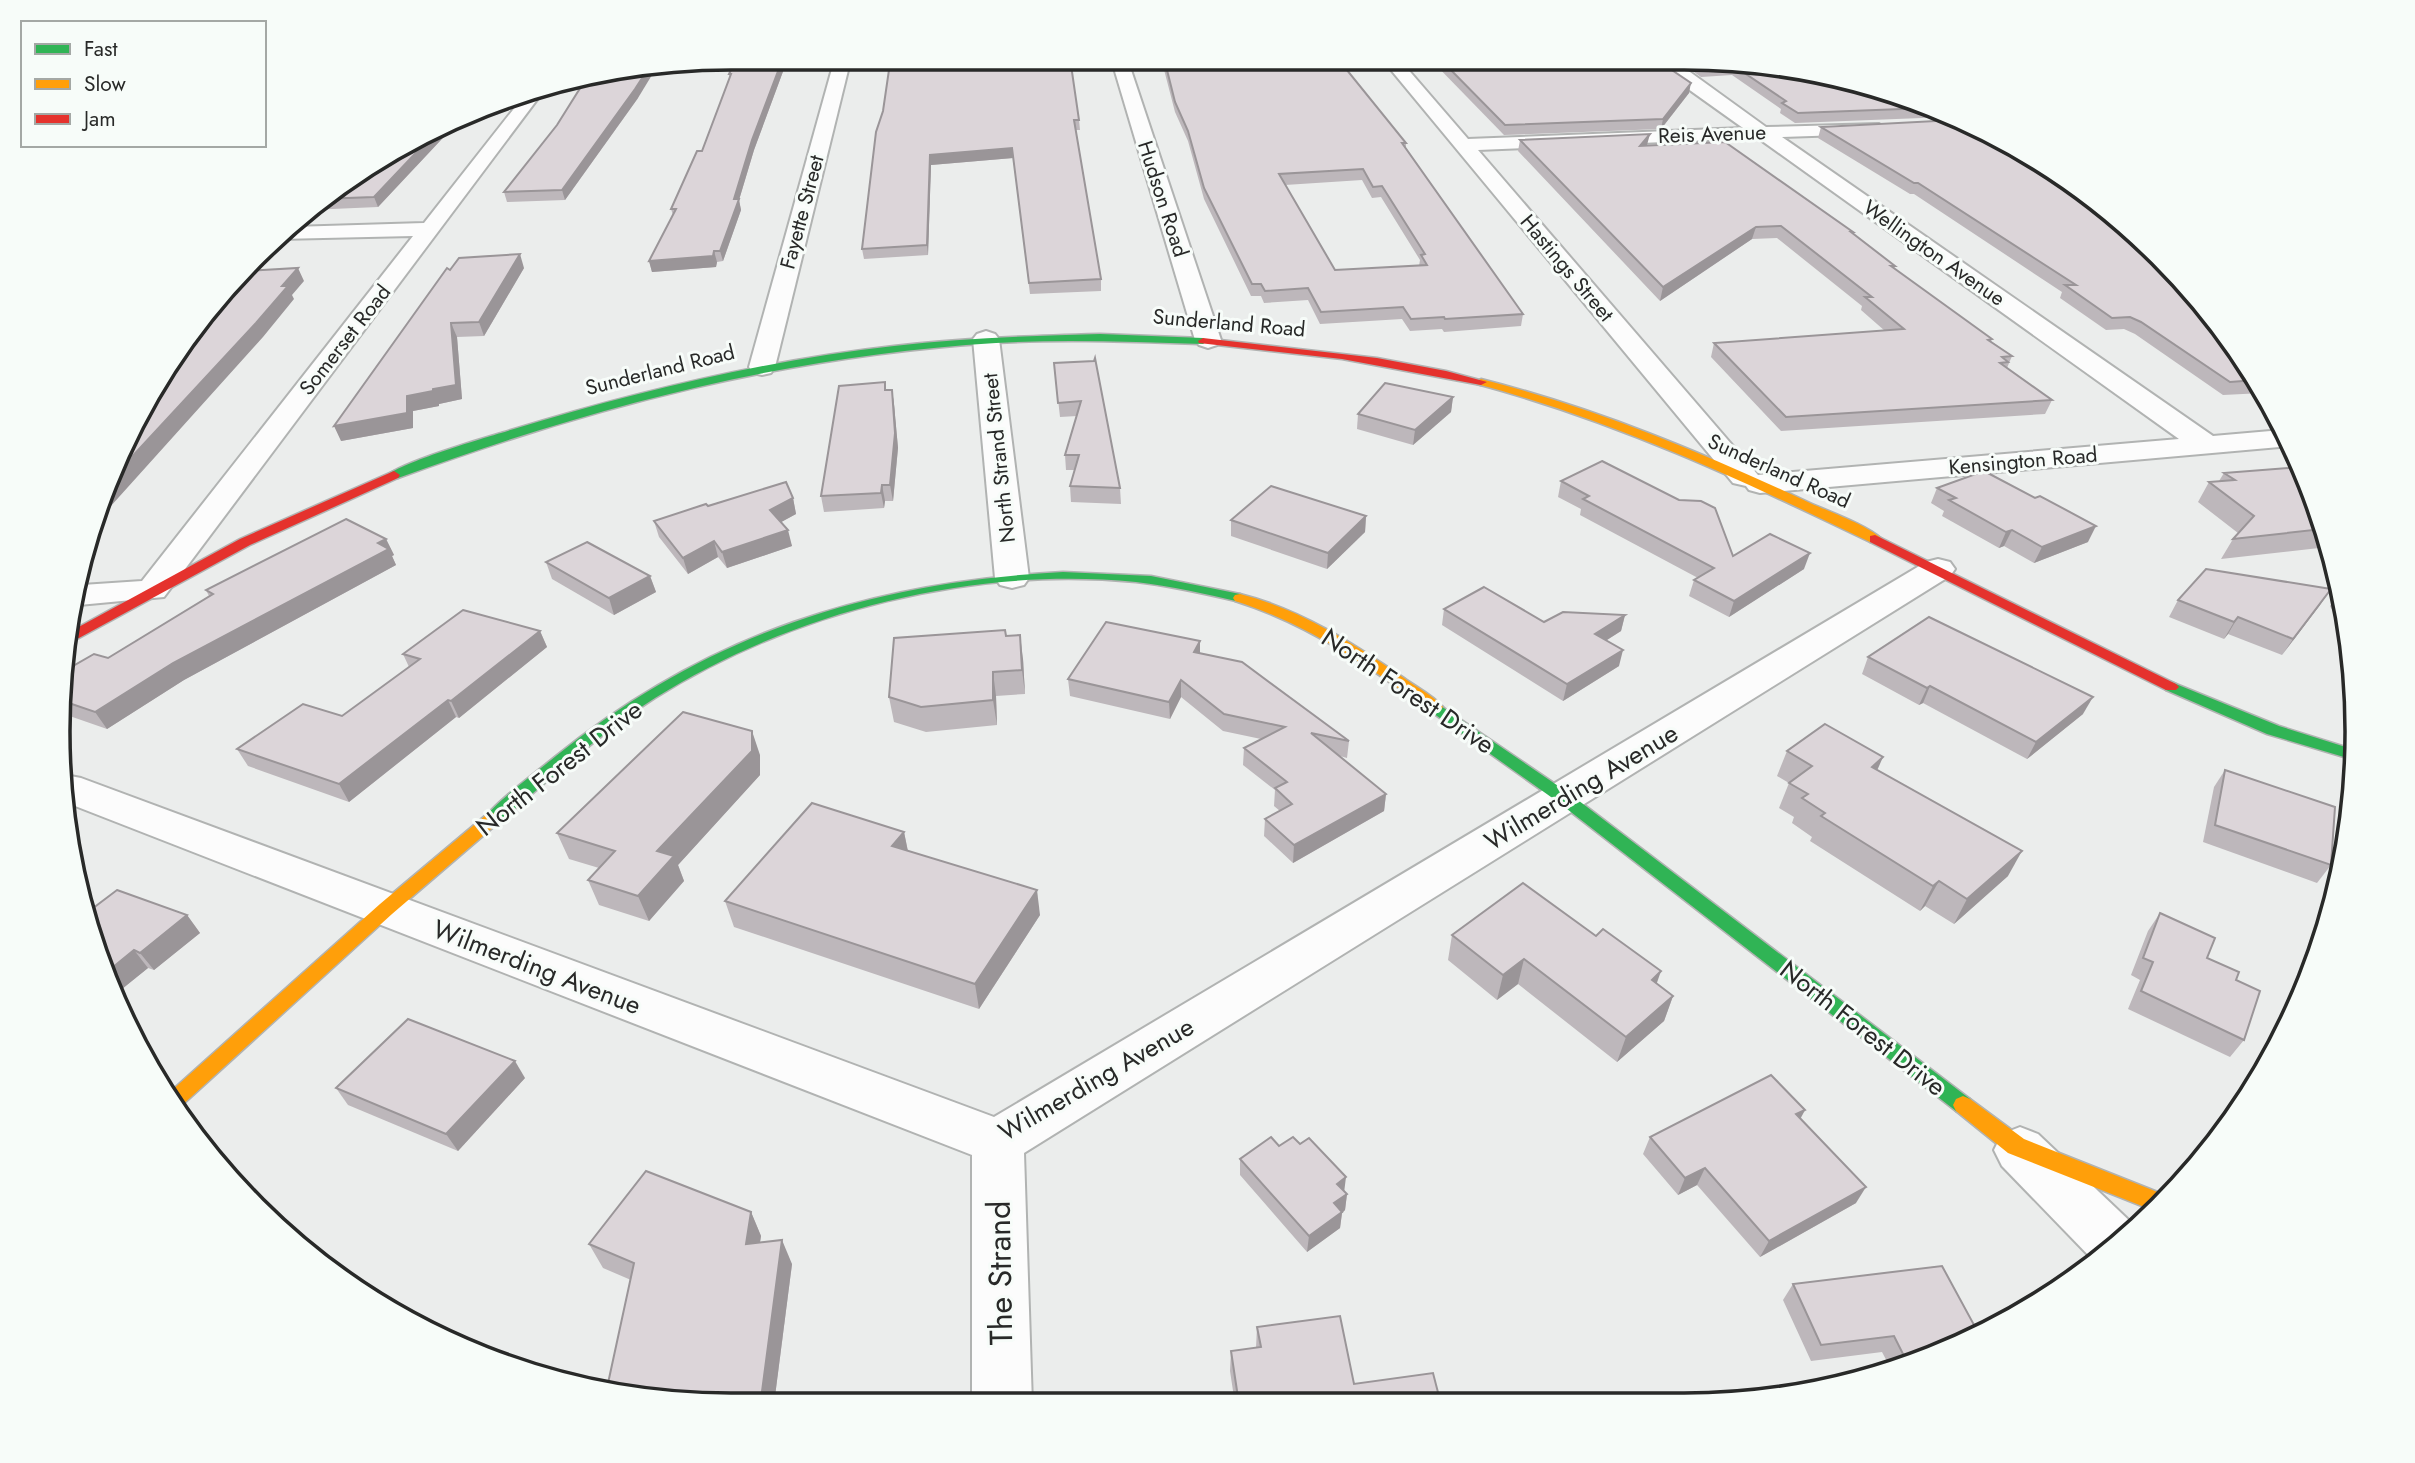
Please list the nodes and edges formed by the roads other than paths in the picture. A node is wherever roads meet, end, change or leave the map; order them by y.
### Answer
1 (840, 70) edge
2 (1123, 70) edge
3 (1399, 70) edge
4 (1673, 70) edge
5 (527, 103) edge
6 (1895, 127) edge
7 (1761, 132) junction
8 (1463, 145) junction
9 (430, 229) junction
10 (295, 234) edge
11 (986, 339) junction
12 (1208, 340) junction
13 (762, 367) junction
14 (2277, 439) edge
15 (2207, 445) junction
16 (1752, 481) junction
17 (1938, 569) junction
18 (1012, 578) junction
19 (152, 590) junction
20 (85, 595) edge
21 (78, 633) edge
22 (2345, 752) edge
23 (73, 790) edge
24 (1563, 798) junction
25 (386, 909) junction
26 (180, 1097) edge
27 (998, 1142) junction
28 (2016, 1146) junction
29 (2150, 1200) edge
30 (2109, 1238) edge
31 (1002, 1393) edge

1 - 13 street, Fayette Street
2 - 12 street, Hudson Road
3 - 8 street, Hastings Street
4 - 7 street, Wellington Avenue
5 - 9 street, Somerset Road
6 - 7 street, Reis Avenue
7 - 8 street, Reis Avenue
7 - 15 street, Wellington Avenue
8 - 16 street, Hastings Street
9 - 10 street
9 - 19 street, Somerset Road
11 - 12 street, Sunderland Road
11 - 13 street, Sunderland Road
11 - 18 street, North Strand Street
12 - 16 street, Sunderland Road
13 - 19 street, Sunderland Road
14 - 15 street, Kensington Road
15 - 16 street, Kensington Road
16 - 17 street, Sunderland Road
17 - 22 street, Sunderland Road
17 - 24 street, Wilmerding Avenue
18 - 24 street, North Forest Drive
18 - 25 street, North Forest Drive
19 - 20 street
19 - 21 street, Sunderland Road
23 - 25 street, Wilmerding Avenue
24 - 27 street, Wilmerding Avenue
24 - 28 street, North Forest Drive
25 - 26 street, North Forest Drive
25 - 27 street, Wilmerding Avenue
27 - 31 street, The Strand
28 - 29 street, North Forest Drive
28 - 30 street, North Forest Drive

